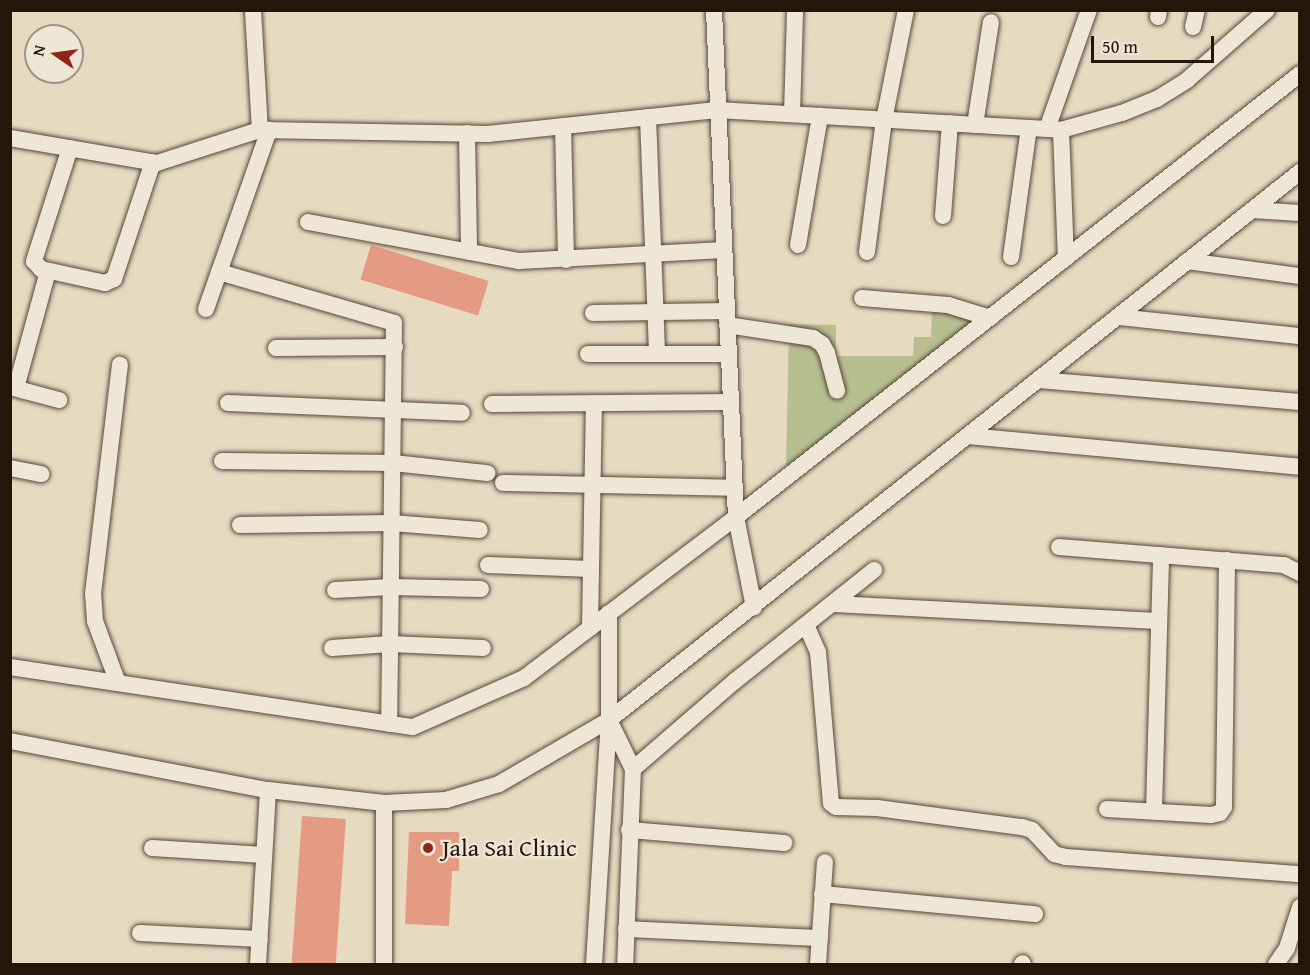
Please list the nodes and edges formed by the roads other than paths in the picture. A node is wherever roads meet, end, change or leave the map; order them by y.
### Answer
1 (253, 10) edge
2 (714, 10) edge
3 (795, 10) edge
4 (906, 10) edge
5 (1089, 10) edge
6 (1267, 10) edge
7 (992, 22) dead end
8 (1299, 74) edge
9 (717, 110) junction
10 (792, 114) junction
11 (820, 116) junction
12 (648, 117) junction
13 (884, 120) junction
14 (950, 123) junction
15 (975, 125) junction
16 (563, 126) junction
17 (1029, 128) junction
18 (1054, 129) junction
19 (265, 130) junction
20 (467, 133) junction
21 (10, 138) edge
22 (70, 148) junction
23 (153, 162) junction
24 (1299, 172) edge
25 (1252, 210) junction
26 (1299, 213) edge
27 (943, 216) dead end
28 (308, 222) dead end
29 (798, 245) dead end
30 (724, 250) junction
31 (469, 252) junction
32 (867, 252) dead end
33 (655, 254) junction
34 (1011, 257) dead end
35 (1066, 258) junction
36 (566, 260) junction
37 (1187, 261) junction
38 (48, 271) junction
39 (219, 272) junction
40 (1299, 276) edge
41 (862, 298) dead end
42 (206, 309) dead end
43 (654, 312) junction
44 (593, 313) dead end
45 (1118, 317) junction
46 (727, 318) junction
47 (990, 318) junction
48 (1299, 336) edge
49 (395, 347) junction
50 (276, 348) dead end
51 (588, 354) dead end
52 (657, 354) junction
53 (729, 354) junction
54 (120, 365) dead end
55 (1039, 380) junction
56 (14, 388) edge
57 (837, 391) dead end
58 (59, 400) dead end
59 (731, 402) junction
60 (1299, 402) edge
61 (594, 403) junction
62 (228, 404) dead end
63 (492, 404) dead end
64 (394, 409) junction
65 (462, 413) dead end
66 (968, 436) junction
67 (222, 461) dead end
68 (393, 463) junction
69 (1299, 467) edge
70 (10, 468) edge
71 (487, 473) dead end
72 (41, 474) dead end
73 (503, 483) dead end
74 (593, 485) junction
75 (735, 489) junction
76 (736, 518) junction
77 (392, 523) junction
78 (240, 525) dead end
79 (480, 530) dead end
80 (1059, 547) dead end
81 (1161, 555) junction
82 (1227, 560) junction
83 (488, 565) dead end
84 (591, 569) junction
85 (874, 570) dead end
86 (1299, 573) edge
87 (391, 587) junction
88 (481, 589) dead end
89 (335, 590) dead end
90 (832, 604) junction
91 (754, 607) junction
92 (609, 613) junction
93 (1159, 621) junction
94 (806, 625) junction
95 (590, 628) junction
96 (390, 644) junction
97 (332, 648) dead end
98 (483, 648) dead end
99 (10, 667) edge
100 (118, 683) junction
101 (609, 720) junction
102 (389, 724) junction
103 (10, 741) edge
104 (633, 768) junction
105 (268, 790) junction
106 (384, 803) junction
107 (1107, 808) dead end
108 (1154, 810) junction
109 (628, 830) junction
110 (784, 843) dead end
111 (152, 848) dead end
112 (264, 855) junction
113 (825, 862) dead end
114 (1299, 874) edge
115 (822, 894) junction
116 (1299, 907) edge
117 (1035, 914) dead end
118 (626, 929) junction
119 (141, 933) dead end
120 (820, 938) junction
121 (260, 939) junction
122 (258, 964) edge
123 (384, 964) edge
124 (594, 964) edge
125 (625, 964) edge
126 (818, 964) edge
127 (1276, 964) edge

1 - 19 street
2 - 9 street
3 - 10 street
4 - 13 street
5 - 18 street
6 - 18 street
7 - 15 street
8 - 35 street
9 - 10 street
9 - 12 street
9 - 30 street
10 - 11 street
11 - 13 street
11 - 29 street
12 - 16 street
12 - 33 street
13 - 14 street
13 - 32 street
14 - 15 street
14 - 27 street
15 - 17 street
16 - 20 street
16 - 36 street
17 - 18 street
17 - 34 street
18 - 35 street
19 - 20 street
19 - 23 street
19 - 39 street
20 - 31 street
21 - 22 street
22 - 23 street
22 - 38 street
23 - 38 street
24 - 25 street
25 - 26 street
25 - 37 street
28 - 31 street
30 - 33 street
30 - 46 street
31 - 36 street
33 - 36 street
33 - 43 street
35 - 47 street
37 - 40 street
37 - 45 street
38 - 56 street
39 - 42 street
39 - 49 street
41 - 47 street
43 - 44 street
43 - 46 street
43 - 52 street
45 - 48 street
45 - 55 street
46 - 53 street
46 - 57 street
47 - 76 street
49 - 50 street
49 - 64 street
51 - 52 street
52 - 53 street
53 - 59 street
54 - 100 street
55 - 60 street
55 - 66 street
56 - 58 street
59 - 61 street
59 - 75 street
61 - 63 street
61 - 74 street
62 - 64 street
64 - 65 street
64 - 68 street
66 - 69 street
66 - 91 street
67 - 68 street
68 - 71 street
68 - 77 street
70 - 72 street
73 - 74 street
74 - 75 street
74 - 84 street
75 - 76 street
76 - 91 street
76 - 92 street
77 - 78 street
77 - 79 street
77 - 87 street
80 - 81 street
81 - 82 street
81 - 93 street
82 - 86 street
82 - 108 street
83 - 84 street
84 - 95 street
85 - 90 street
87 - 88 street
87 - 89 street
87 - 96 street
90 - 93 street
90 - 94 street
91 - 101 street
92 - 95 street
92 - 101 street
93 - 108 street
94 - 104 street
94 - 114 street
95 - 102 street
96 - 97 street
96 - 98 street
96 - 102 street
99 - 100 street
100 - 102 street
101 - 104 street
101 - 106 street
101 - 124 street
103 - 105 street
104 - 109 street
105 - 106 street
105 - 112 street
106 - 123 street
107 - 108 street
109 - 110 street
109 - 118 street
111 - 112 street
112 - 121 street
113 - 115 street
115 - 117 street
115 - 120 street
116 - 127 street
118 - 120 street
118 - 125 street
119 - 121 street
120 - 126 street
121 - 122 street

